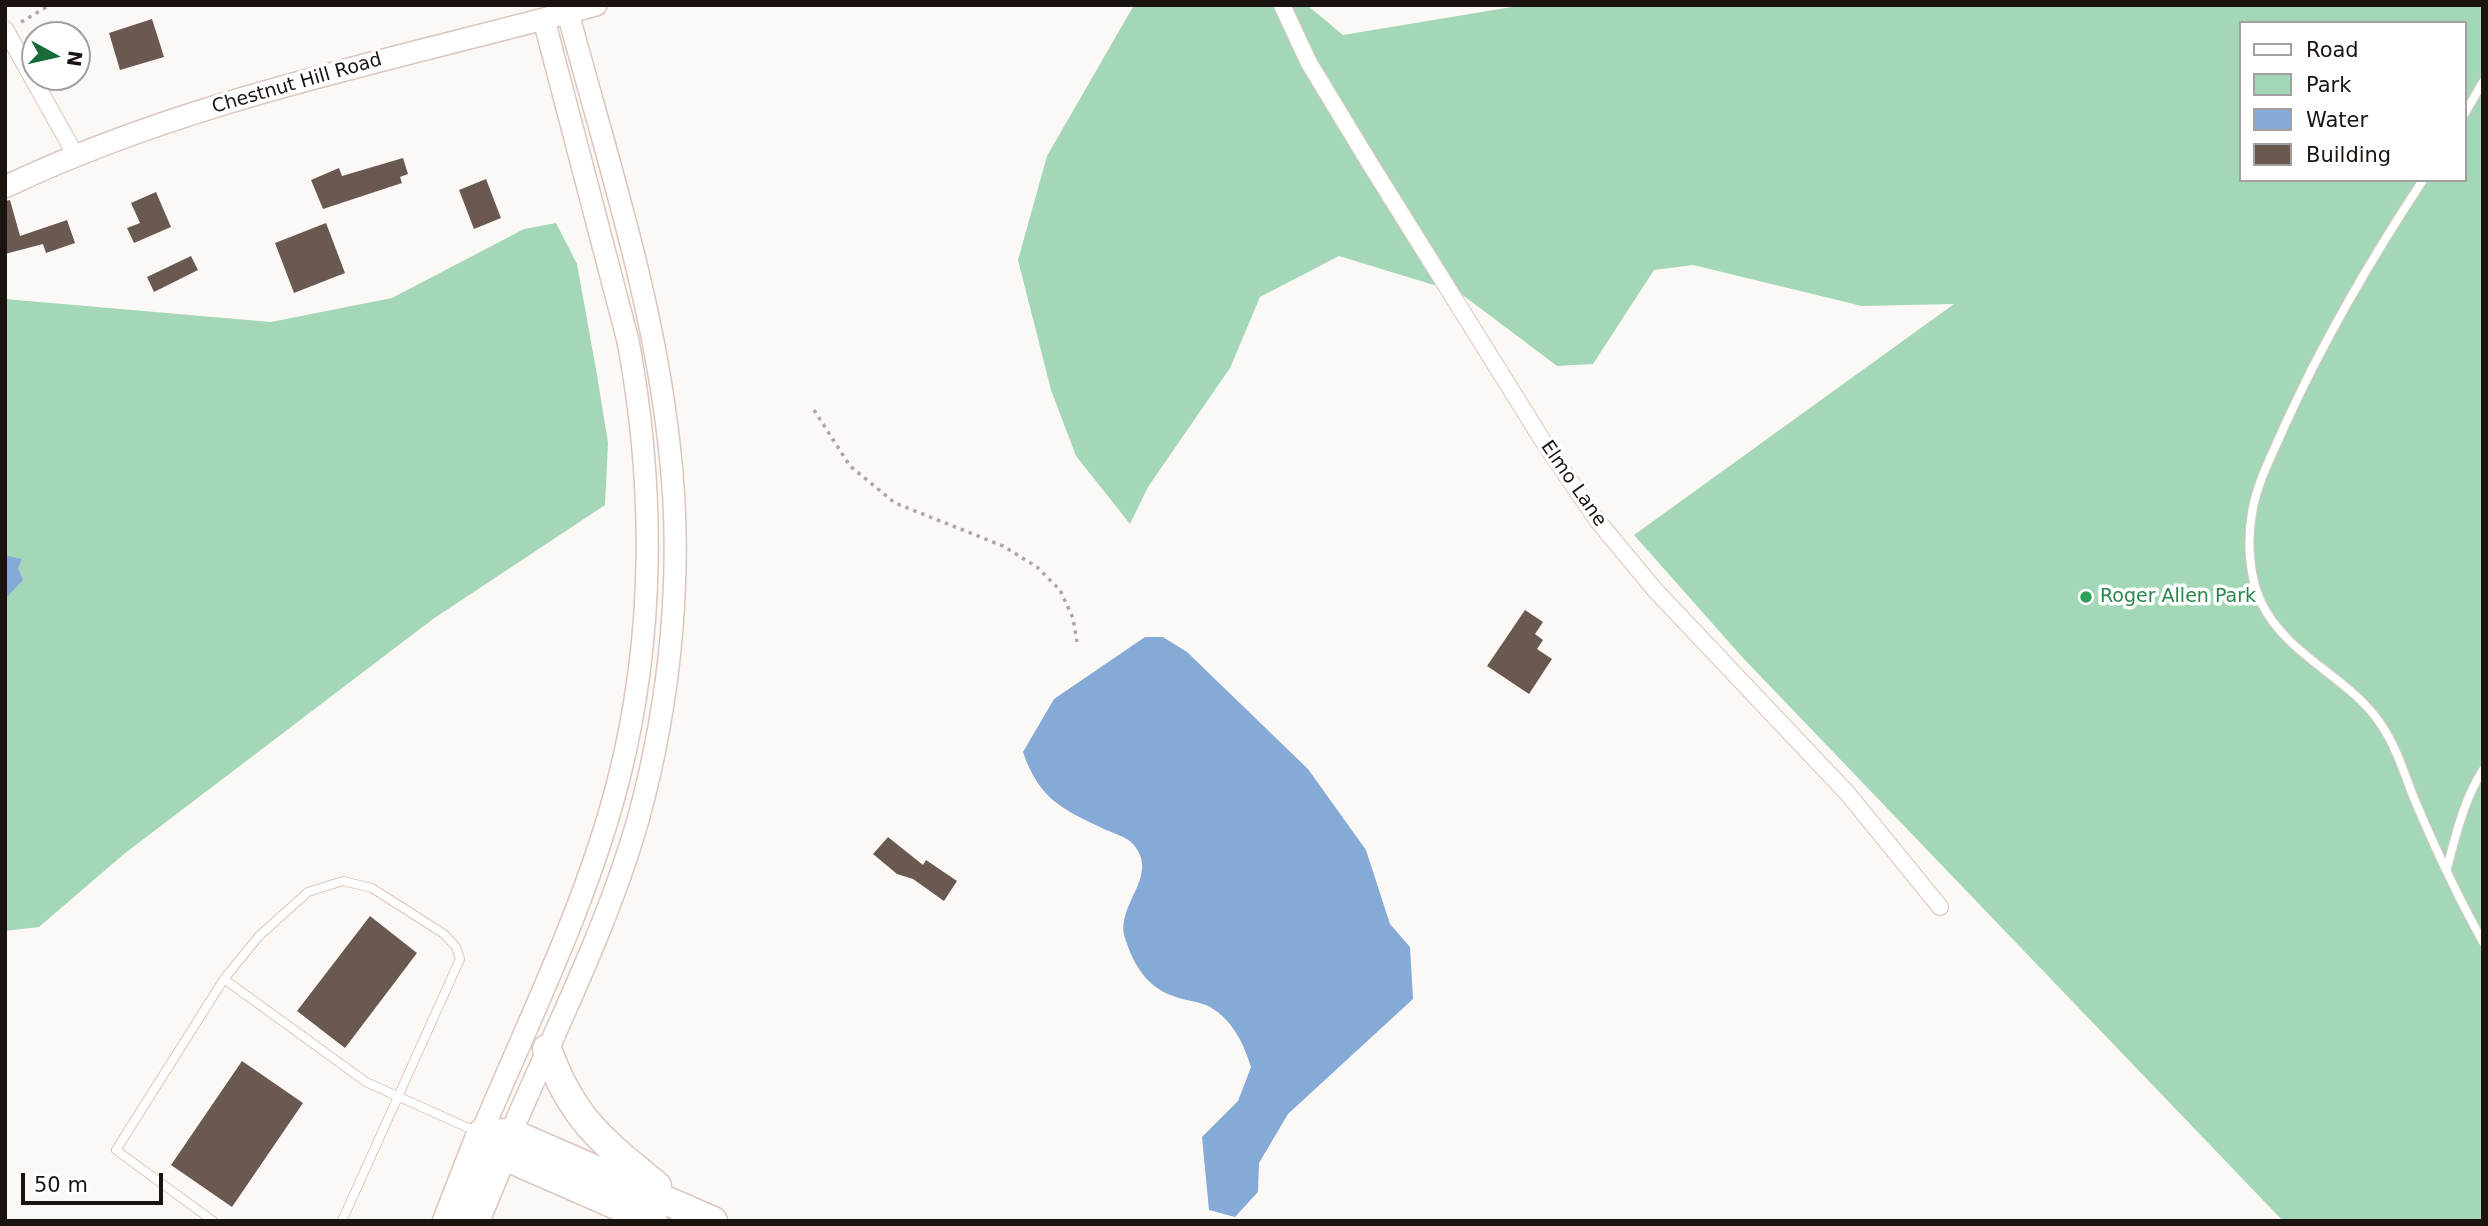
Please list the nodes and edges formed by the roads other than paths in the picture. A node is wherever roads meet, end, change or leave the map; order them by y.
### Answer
1 (596, 5) edge
2 (1282, 5) edge
3 (568, 13) junction
4 (544, 20) junction
5 (6, 30) edge
6 (2483, 82) edge
7 (2467, 110) edge
8 (75, 154) junction
9 (2422, 182) edge
10 (5, 187) edge
11 (2483, 770) edge
12 (2446, 869) junction
13 (1940, 907) dead end
14 (2483, 942) edge
15 (224, 979) junction
16 (547, 1049) junction
17 (397, 1097) junction
18 (481, 1134) junction
19 (507, 1144) junction
20 (213, 1221) edge
21 (342, 1221) edge
22 (447, 1221) edge
23 (475, 1221) edge
24 (653, 1221) edge
25 (713, 1221) edge

1 - 3 street, Chestnut Hill Road
2 - 13 street, Elmo Lane
3 - 4 street, Chestnut Hill Road
3 - 16 street
4 - 8 street, Chestnut Hill Road
4 - 18 street
5 - 8 street
6 - 7 lane
8 - 10 street, Chestnut Hill Road
9 - 12 lane
11 - 12 lane
12 - 14 lane
15 - 17 lane
15 - 17 lane
15 - 20 lane
16 - 19 street
16 - 25 highway
17 - 18 lane
17 - 21 lane
18 - 19 highway
18 - 22 highway
19 - 23 highway
19 - 24 highway
19 - 25 highway

